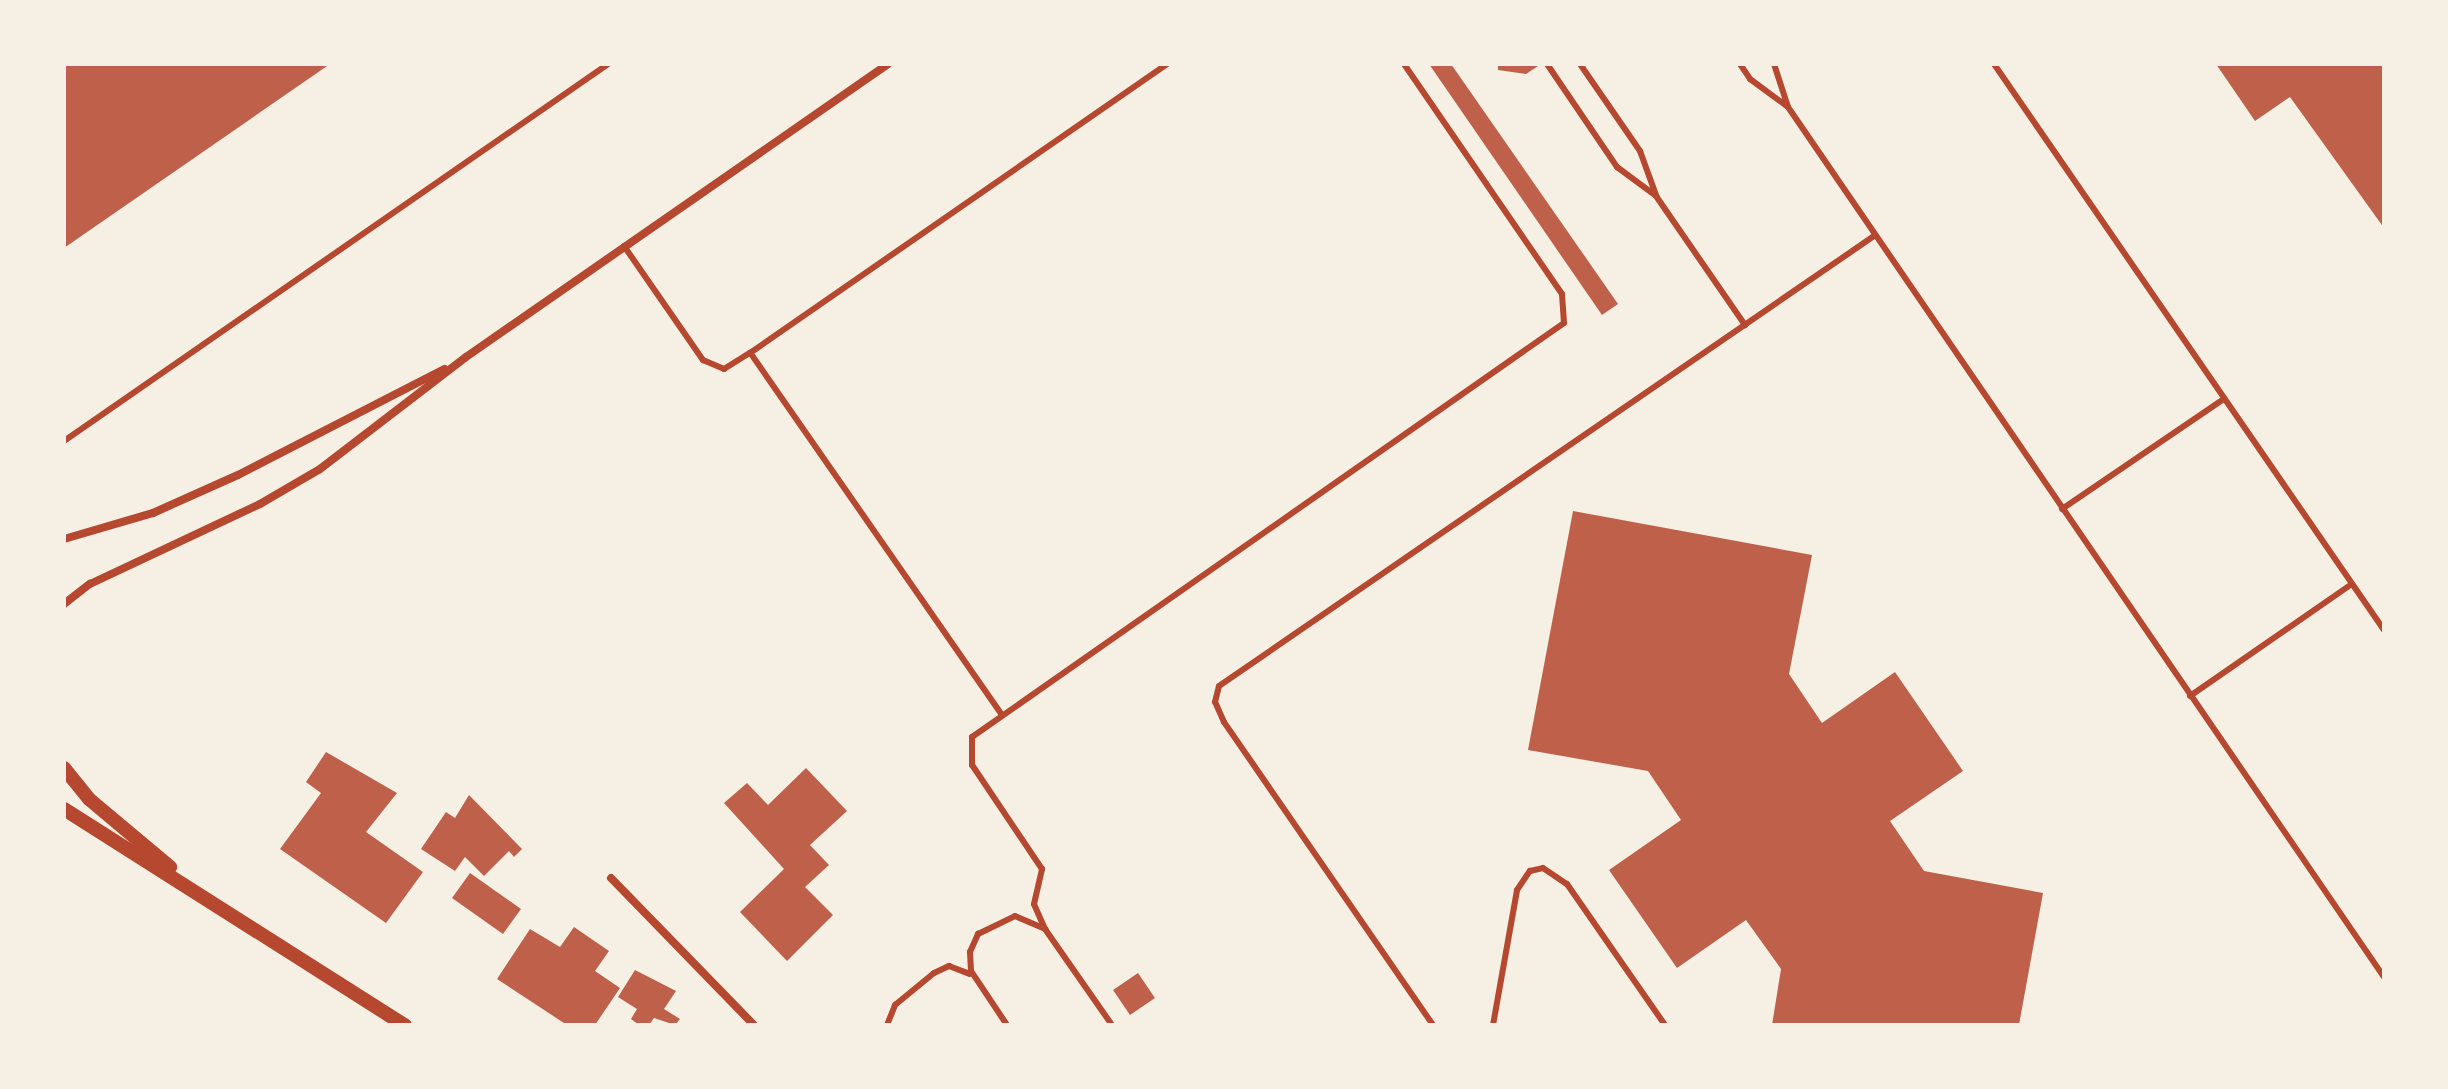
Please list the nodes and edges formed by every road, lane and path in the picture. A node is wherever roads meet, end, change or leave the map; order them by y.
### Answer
1 (608, 64) edge
2 (888, 64) edge
3 (1167, 64) edge
4 (1404, 64) edge
5 (1547, 64) edge
6 (1580, 64) edge
7 (1740, 64) edge
8 (1774, 64) edge
9 (1994, 64) edge
10 (1788, 107) junction
11 (1656, 196) junction
12 (1874, 236) junction
13 (623, 246) junction
14 (1745, 325) junction
15 (750, 353) junction
16 (466, 357) junction
17 (2224, 399) junction
18 (64, 441) edge
19 (2062, 509) junction
20 (64, 539) edge
21 (2352, 584) junction
22 (64, 604) edge
23 (2384, 630) edge
24 (2190, 696) junction
25 (1002, 715) junction
26 (64, 768) edge
27 (64, 809) edge
28 (611, 878) dead end
29 (195, 888) junction
30 (1045, 929) junction
31 (2384, 977) edge
32 (976, 979) junction
33 (405, 1025) edge
34 (754, 1025) edge
35 (887, 1025) edge
36 (1007, 1025) edge
37 (1112, 1025) edge
38 (1433, 1025) edge
39 (1493, 1025) edge
40 (1665, 1025) edge

1 - 18 lane
2 - 13 street
3 - 15 lane
4 - 25 lane
5 - 11 lane
6 - 11 lane
7 - 10 lane
8 - 10 lane
9 - 17 lane
10 - 12 lane
11 - 14 lane
12 - 14 lane
12 - 19 lane
13 - 15 lane
13 - 16 street
14 - 38 lane
15 - 25 lane
16 - 20 street
16 - 22 street
17 - 19 lane
17 - 21 lane
19 - 24 lane
21 - 23 lane
21 - 24 lane
24 - 31 lane
25 - 30 lane
26 - 29 street
27 - 29 street
28 - 34 street
29 - 33 street
30 - 32 lane
30 - 37 lane
32 - 35 lane
32 - 36 lane
39 - 40 lane

